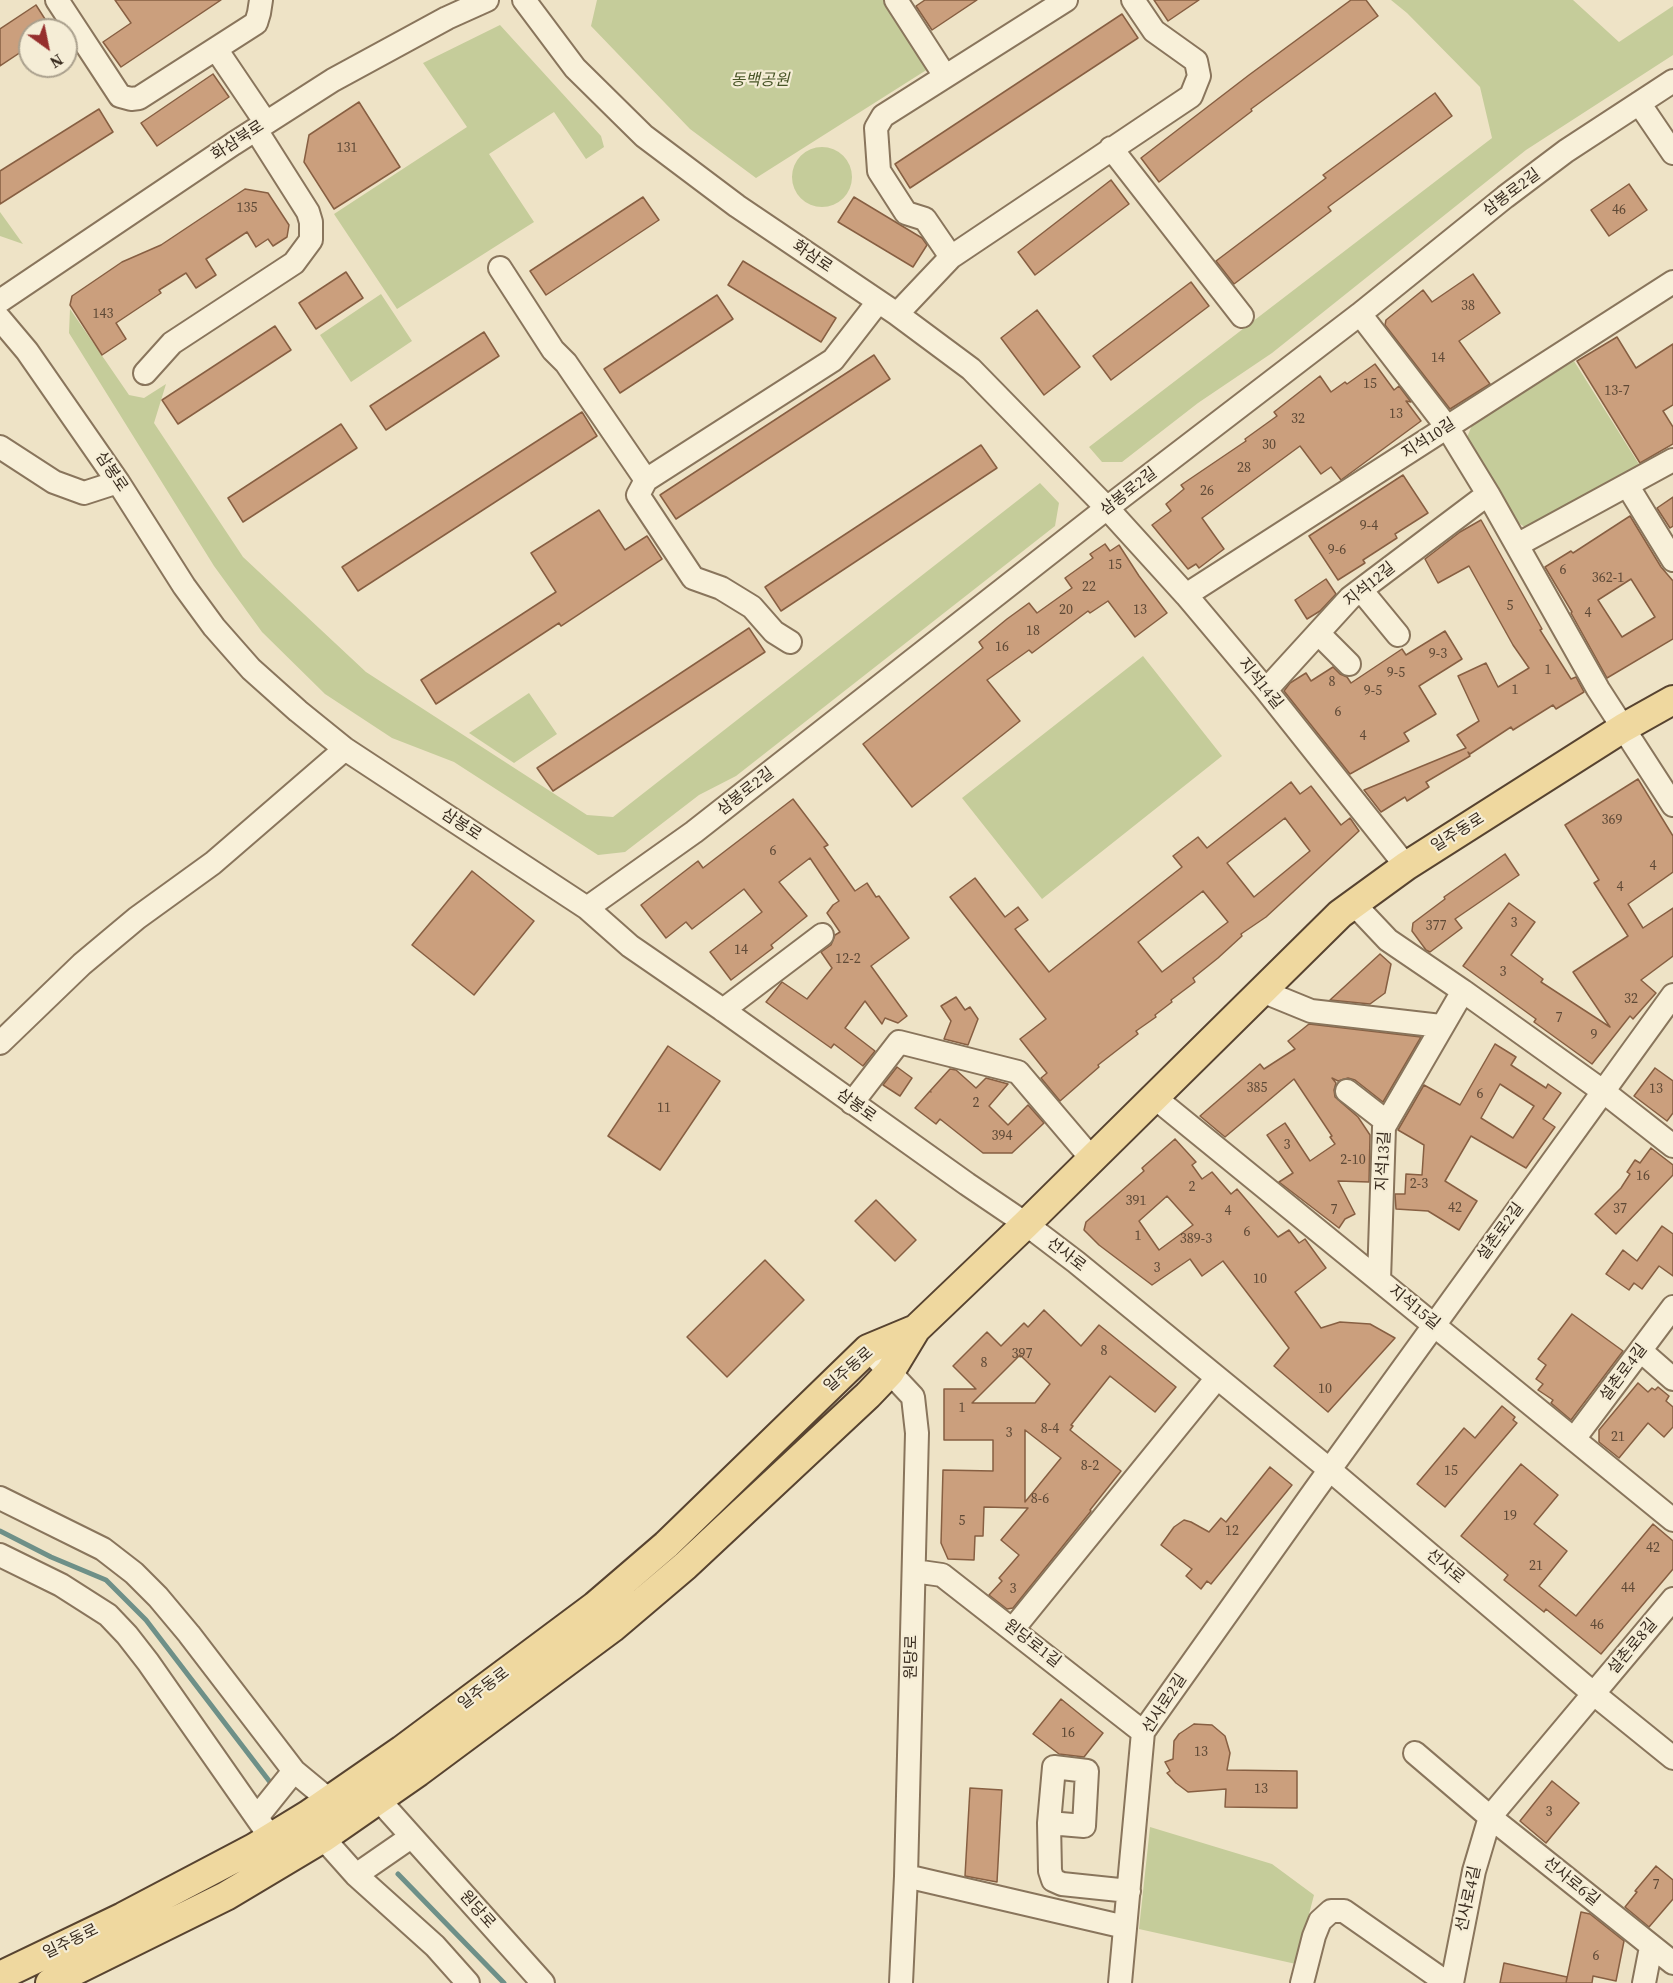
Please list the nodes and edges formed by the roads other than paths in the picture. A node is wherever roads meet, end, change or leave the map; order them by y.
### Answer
1 (57, 0) edge
2 (261, 0) edge
3 (487, 0) edge
4 (524, 0) edge
5 (896, 0) edge
6 (1066, 0) edge
7 (1133, 0) edge
8 (216, 49) junction
9 (945, 76) junction
10 (1673, 81) edge
11 (1639, 103) junction
12 (261, 126) junction
13 (1112, 148) junction
14 (1673, 153) edge
15 (951, 257) junction
16 (500, 268) dead end
17 (1673, 282) edge
18 (0, 301) edge
19 (888, 308) junction
20 (1360, 314) junction
21 (1242, 316) dead end
22 (0, 319) edge
23 (145, 372) dead end
24 (1447, 427) junction
25 (0, 447) edge
26 (1673, 460) edge
27 (646, 480) junction
28 (118, 482) junction
29 (1627, 485) junction
30 (1488, 494) junction
31 (1107, 508) junction
32 (1517, 545) junction
33 (1673, 560) edge
34 (1361, 590) junction
35 (1186, 595) junction
36 (1318, 633) junction
37 (1398, 635) dead end
38 (790, 642) dead end
39 (1349, 664) dead end
40 (1266, 690) junction
41 (1673, 700) edge
42 (1623, 728) junction
43 (345, 749) junction
44 (1673, 804) edge
45 (1406, 866) junction
46 (1353, 903) junction
47 (587, 908) junction
48 (822, 935) dead end
49 (1262, 991) junction
50 (1463, 991) junction
51 (1673, 995) edge
52 (723, 1010) junction
53 (1441, 1026) junction
54 (0, 1043) edge
55 (1347, 1091) dead end
56 (1604, 1092) junction
57 (1154, 1097) junction
58 (852, 1103) junction
59 (1387, 1122) junction
60 (1673, 1146) edge
61 (1092, 1159) junction
62 (1026, 1224) junction
63 (1379, 1280) junction
64 (1673, 1307) edge
65 (1434, 1325) junction
66 (916, 1329) junction
67 (868, 1349) junction
68 (1641, 1351) junction
69 (890, 1372) junction
70 (1217, 1378) junction
71 (1673, 1379) edge
72 (1574, 1439) junction
73 (1330, 1470) junction
74 (0, 1498) edge
75 (1673, 1520) edge
76 (0, 1556) edge
77 (914, 1571) junction
78 (1673, 1599) edge
79 (1012, 1629) junction
80 (1594, 1694) junction
81 (1143, 1732) junction
82 (1415, 1753) dead end
83 (1673, 1758) edge
84 (294, 1771) junction
85 (329, 1800) junction
86 (379, 1800) junction
87 (1490, 1816) junction
88 (1049, 1823) dead end
89 (264, 1828) junction
90 (411, 1837) junction
91 (323, 1838) junction
92 (356, 1875) junction
93 (906, 1876) junction
94 (1129, 1892) junction
95 (1125, 1927) junction
96 (1652, 1947) junction
97 (1673, 1963) edge
98 (0, 1976) edge
99 (50, 1983) edge
100 (468, 1983) edge
101 (543, 1983) edge
102 (901, 1983) edge
103 (1120, 1983) edge
104 (1302, 1983) edge
105 (1447, 1983) edge
106 (1452, 1983) edge
107 (1644, 1983) edge

1 - 8 street
2 - 8 street
3 - 12 street, 화삼북로
4 - 19 street, 화삼로
5 - 9 street
6 - 9 street
7 - 13 street
8 - 12 street
9 - 15 street
10 - 11 street, 삼봉로2길
11 - 14 street
11 - 20 street, 삼봉로2길
12 - 18 street, 화삼북로
12 - 23 street
13 - 15 street
13 - 21 street
15 - 19 street
16 - 27 street
17 - 24 street, 지석10길
19 - 27 street
19 - 31 street, 화삼로
20 - 24 street
20 - 31 street, 삼봉로2길
22 - 28 street, 삼봉로
24 - 30 street
24 - 35 street, 지석10길
25 - 28 street
26 - 29 street
27 - 38 street
28 - 43 street, 삼봉로
29 - 32 street
29 - 33 street
30 - 32 street
30 - 34 street, 지석12길
31 - 35 street, 지석14길
31 - 47 street, 삼봉로2길
32 - 42 street
34 - 36 street, 지석12길
34 - 37 street
35 - 40 street, 지석14길
36 - 39 street
36 - 40 street, 지석12길
40 - 45 street, 지석14길
41 - 42 main road, 일주동로
42 - 44 street
42 - 45 main road, 일주동로
43 - 47 street, 삼봉로
43 - 54 street
45 - 46 main road, 일주동로
46 - 49 main road, 일주동로
46 - 50 street
47 - 52 street, 삼봉로
48 - 52 street
49 - 53 street
49 - 57 main road, 일주동로
50 - 53 street, 지석13길
50 - 56 street
51 - 56 street, 설촌로2길
52 - 58 street, 삼봉로
53 - 59 street, 지석13길
55 - 59 street
56 - 60 street
56 - 65 street, 설촌로2길
57 - 61 main road, 일주동로
57 - 63 street, 지석15길
58 - 61 street
58 - 62 street, 삼봉로
59 - 63 street, 지석13길
61 - 62 main road, 일주동로
62 - 66 main road, 일주동로
62 - 70 street, 선사로
63 - 65 street, 지석15길
64 - 68 street, 설촌로4길
65 - 72 street, 지석15길
65 - 73 street, 설촌로2길
66 - 67 main road, 일주동로
66 - 69 main road, 일주동로
67 - 69 street, 원당로
67 - 85 main road, 일주동로
68 - 71 street
68 - 72 street, 설촌로4길
69 - 77 street, 원당로
69 - 86 main road, 일주동로
70 - 73 street, 선사로
70 - 79 street
72 - 75 street, 지석15길
73 - 80 street, 선사로
73 - 81 street, 선사로2길
74 - 84 street
76 - 89 street
77 - 79 street, 원당로1길
77 - 93 street, 원당로
78 - 80 street, 설촌로8길
79 - 81 street, 원당로1길
80 - 83 street, 선사로
80 - 87 street, 선사로4길
81 - 94 street, 선사로2길
82 - 87 street
84 - 85 street
84 - 89 street
85 - 89 main road, 일주동로
86 - 90 street, 원당로
86 - 91 main road, 일주동로
87 - 96 street, 선사로6길
87 - 106 street, 선사로4길
88 - 94 street
89 - 98 main road, 일주동로
90 - 92 street
90 - 101 street, 원당로
91 - 92 street
91 - 99 main road, 일주동로
92 - 100 street
93 - 95 street
93 - 102 street, 원당로
94 - 95 street, 선사로2길
95 - 103 street, 선사로2길
96 - 97 street, 선사로6길
96 - 107 street
104 - 105 street

